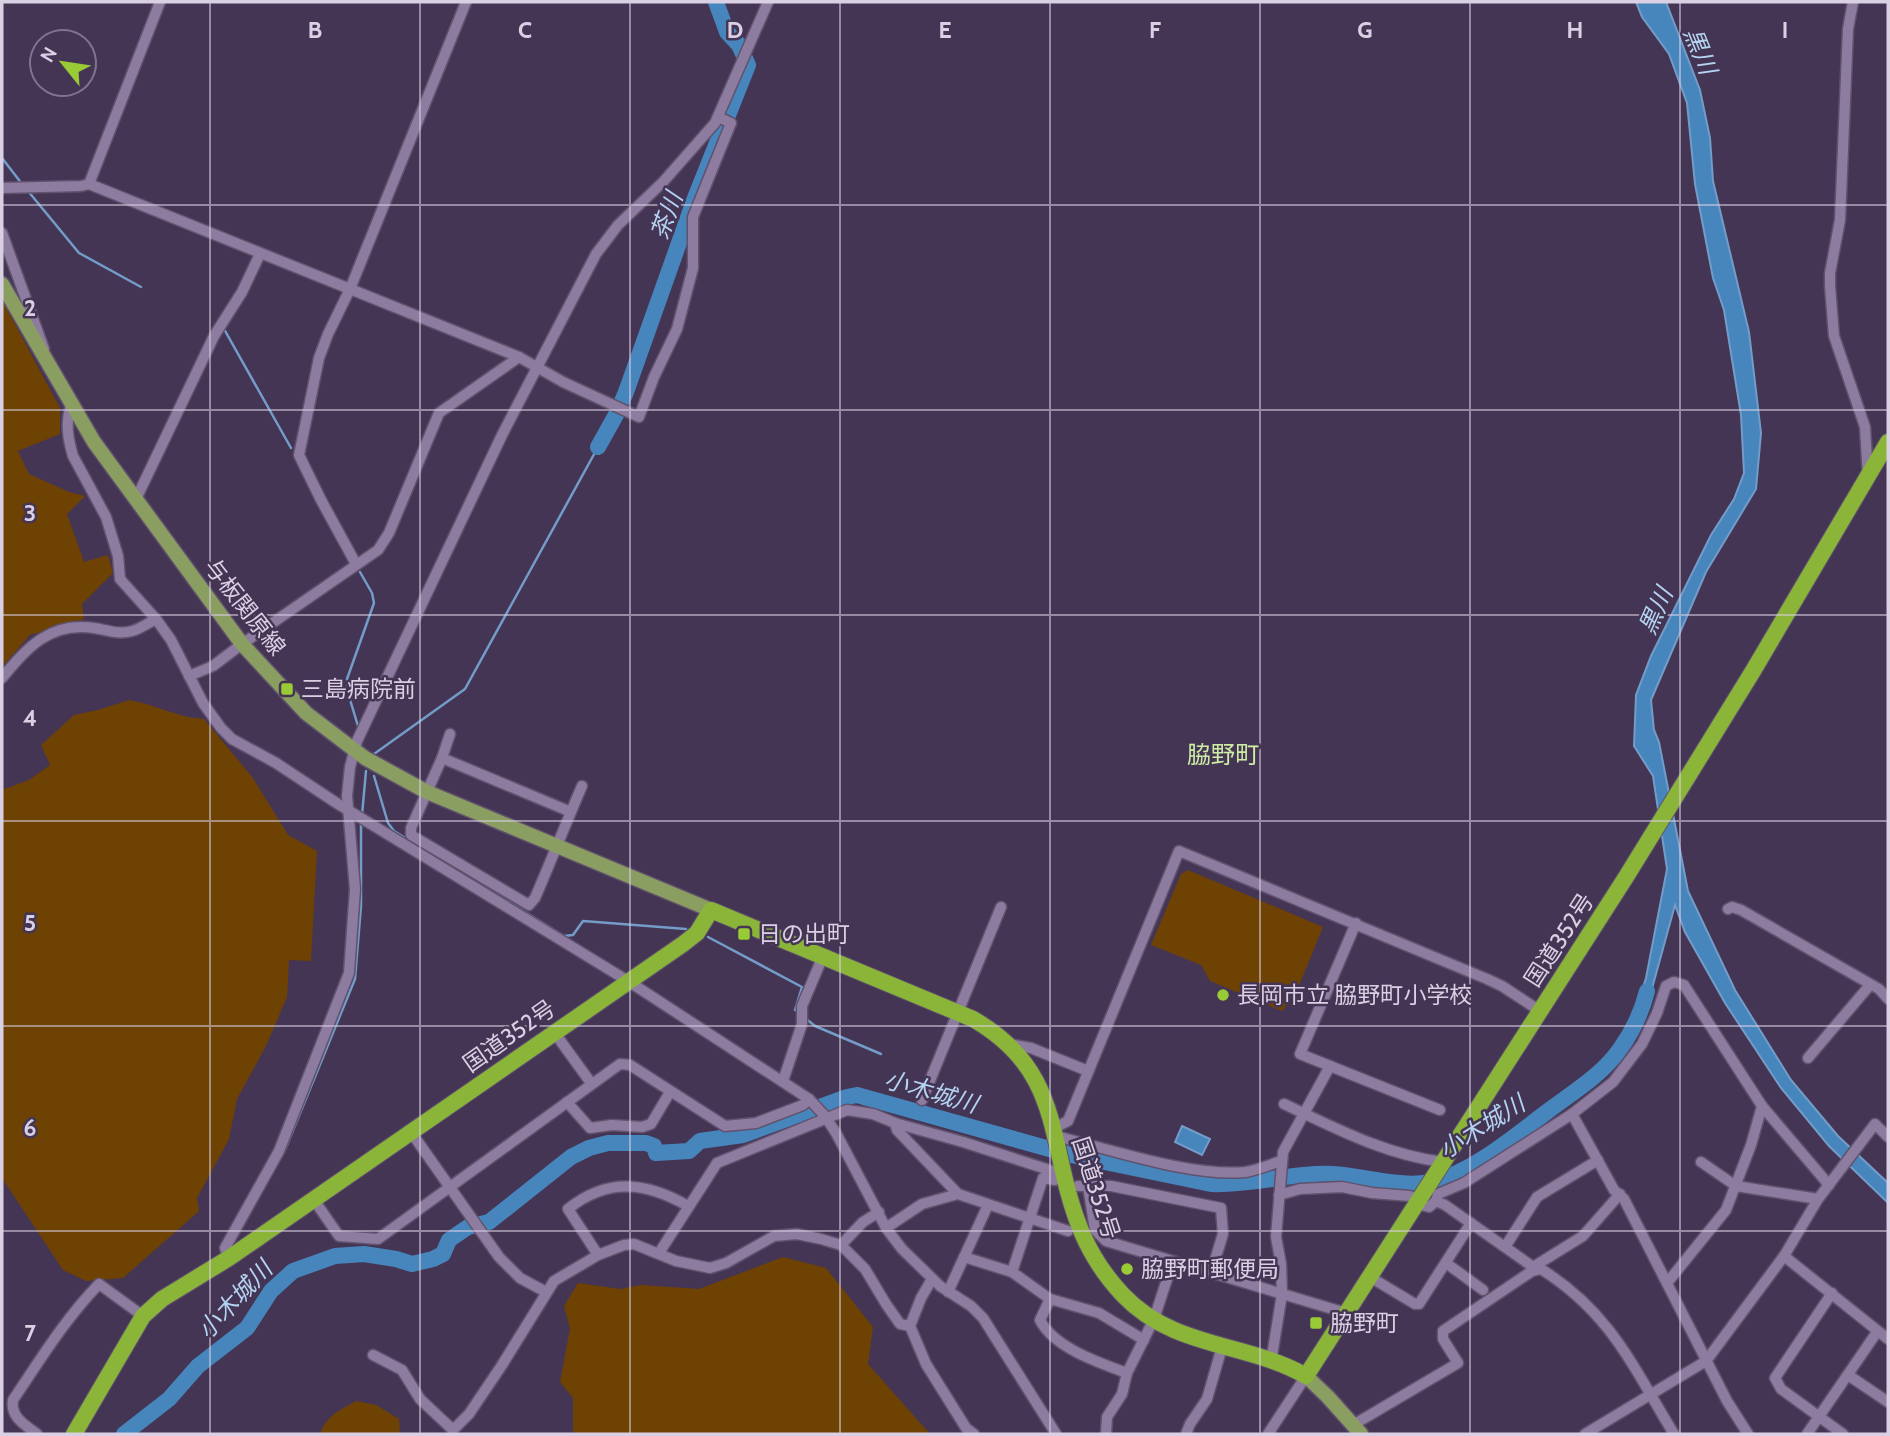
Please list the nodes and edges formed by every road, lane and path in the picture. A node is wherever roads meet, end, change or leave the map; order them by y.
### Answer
1 (160, 2) edge
2 (466, 2) edge
3 (768, 2) edge
4 (1853, 2) edge
5 (718, 117) junction
6 (89, 184) junction
7 (2, 188) edge
8 (2, 233) edge
9 (260, 254) junction
10 (2, 285) edge
11 (350, 289) junction
12 (519, 357) junction
13 (48, 365) junction
14 (536, 367) junction
15 (71, 406) junction
16 (1888, 442) edge
17 (1868, 477) junction
18 (136, 499) junction
19 (356, 564) junction
20 (156, 619) junction
21 (242, 644) junction
22 (189, 676) junction
23 (2, 678) edge
24 (450, 734) dead end
25 (354, 750) junction
26 (442, 758) junction
27 (582, 786) dead end
28 (427, 792) junction
29 (348, 810) junction
30 (571, 812) junction
31 (556, 847) junction
32 (1001, 907) dead end
33 (1728, 909) dead end
34 (711, 911) junction
35 (1356, 923) junction
36 (823, 956) junction
37 (628, 981) junction
38 (1870, 985) junction
39 (1888, 999) edge
40 (1540, 1011) junction
41 (958, 1013) junction
42 (554, 1032) junction
43 (1009, 1044) junction
44 (1808, 1058) dead end
45 (1330, 1066) junction
46 (1088, 1071) junction
47 (783, 1082) junction
48 (592, 1083) junction
49 (670, 1092) junction
50 (922, 1100) dead end
51 (811, 1101) junction
52 (567, 1102) junction
53 (1284, 1104) dead end
54 (1762, 1106) junction
55 (1440, 1110) dead end
56 (1305, 1114) junction
57 (1572, 1114) junction
58 (826, 1117) junction
59 (895, 1123) junction
60 (411, 1132) junction
61 (1056, 1135) junction
62 (1888, 1137) edge
63 (1598, 1160) junction
64 (1701, 1162) dead end
65 (1281, 1163) junction
66 (1441, 1165) junction
67 (1070, 1180) junction
68 (1830, 1183) junction
69 (1737, 1186) junction
70 (449, 1187) junction
71 (1279, 1193) junction
72 (958, 1194) junction
73 (1620, 1194) junction
74 (1818, 1199) junction
75 (314, 1200) junction
76 (1423, 1200) junction
77 (988, 1205) junction
78 (688, 1206) junction
79 (879, 1212) junction
80 (1030, 1218) junction
81 (1471, 1223) junction
82 (886, 1228) junction
83 (1068, 1231) dead end
84 (841, 1245) junction
85 (1505, 1247) junction
86 (660, 1253) junction
87 (598, 1255) junction
88 (1784, 1256) junction
89 (964, 1257) junction
90 (229, 1258) junction
91 (1173, 1261) junction
92 (1446, 1263) junction
93 (1532, 1266) junction
94 (1012, 1272) junction
95 (1211, 1273) junction
96 (1370, 1277) junction
97 (932, 1279) junction
98 (1667, 1283) junction
99 (1483, 1290) dead end
100 (948, 1292) junction
101 (546, 1293) junction
102 (1832, 1293) junction
103 (1282, 1294) junction
104 (1050, 1299) junction
105 (1346, 1313) junction
106 (143, 1316) junction
107 (1154, 1319) junction
108 (910, 1326) junction
109 (1877, 1332) junction
110 (1888, 1339) edge
111 (1144, 1340) junction
112 (1222, 1347) junction
113 (373, 1354) dead end
114 (1706, 1361) junction
115 (1272, 1362) junction
116 (1127, 1373) junction
117 (1847, 1375) junction
118 (1306, 1376) junction
119 (1651, 1395) junction
120 (1888, 1402) edge
121 (1818, 1418) junction
122 (1357, 1430) edge
123 (1597, 1431) edge
124 (37, 1434) edge
125 (74, 1434) edge
126 (974, 1434) edge
127 (1056, 1434) edge
128 (1106, 1434) edge
129 (1186, 1434) edge
130 (1268, 1434) edge
131 (1584, 1434) edge
132 (1674, 1434) edge
133 (1748, 1434) edge
134 (1807, 1434) edge
135 (1843, 1434) edge

1 - 6 street
2 - 11 street
3 - 5 street
4 - 17 street
5 - 14 street
5 - 14 street
6 - 7 street
6 - 9 street
8 - 13 street
9 - 11 street
9 - 18 street
10 - 13 main road, 与板関原線
11 - 12 street
11 - 19 street
12 - 14 street
12 - 19 street
13 - 15 main road, 与板関原線
14 - 25 street
15 - 18 main road, 与板関原線
15 - 20 street
16 - 17 highway, 国道352号
17 - 40 highway, 国道352号
18 - 21 main road, 与板関原線
19 - 21 street
20 - 22 street
20 - 23 street
21 - 22 street
21 - 25 main road, 与板関原線
22 - 29 street
24 - 26 street
25 - 28 main road, 与板関原線
25 - 29 street
26 - 28 street
26 - 30 street
27 - 30 street
28 - 31 main road, 与板関原線
28 - 31 street
29 - 37 street
29 - 90 street
30 - 31 street
31 - 34 main road, 与板関原線
32 - 41 street
33 - 38 street
34 - 36 highway, 国道352号
34 - 37 highway, 国道352号
35 - 40 street
35 - 45 street
35 - 46 street
36 - 41 highway, 国道352号
36 - 47 street
37 - 42 highway, 国道352号
37 - 47 street
38 - 39 street
38 - 44 street
40 - 66 highway, 国道352号
41 - 43 highway, 国道352号
41 - 50 street
42 - 48 street
42 - 60 highway, 国道352号
43 - 46 street
43 - 61 highway, 国道352号
45 - 55 street
45 - 56 street
46 - 61 street
47 - 51 street
48 - 49 street
48 - 52 street
49 - 51 street
49 - 52 street
51 - 58 street
52 - 70 street
53 - 56 street
54 - 57 street
54 - 68 street
54 - 69 street
56 - 65 street
56 - 66 street
57 - 63 street
57 - 76 street
58 - 59 street
58 - 78 street
58 - 79 street
59 - 67 street
59 - 72 street
60 - 70 street
60 - 75 highway, 国道352号
61 - 65 street
61 - 67 highway, 国道352号
62 - 68 street
63 - 73 street
63 - 85 street
64 - 69 street
65 - 71 street
66 - 76 highway, 国道352号
67 - 80 street
67 - 91 street
67 - 95 street
67 - 107 highway, 国道352号
68 - 74 street
69 - 74 street
69 - 98 street
70 - 75 street
70 - 101 street
71 - 76 street
71 - 103 street
72 - 77 street
72 - 82 street
73 - 93 street
73 - 98 street
74 - 88 street
75 - 90 highway, 国道352号
76 - 81 street
76 - 96 highway, 国道352号
77 - 80 street
77 - 89 street
78 - 86 street
78 - 87 street
79 - 82 street
79 - 84 street
80 - 83 street
80 - 94 street
81 - 85 street
81 - 92 street
82 - 97 street
84 - 86 street
84 - 108 street
85 - 93 street
86 - 87 street
87 - 101 street
88 - 102 street
88 - 114 street
89 - 94 street
89 - 100 street
90 - 106 highway, 国道352号
91 - 95 street
91 - 107 street
92 - 96 street
92 - 99 street
93 - 119 street
93 - 122 street
94 - 104 street
95 - 103 street
96 - 105 highway, 国道352号
97 - 100 street
97 - 108 street
98 - 114 street
100 - 127 street
101 - 113 street
102 - 109 street
102 - 121 street
103 - 105 street
103 - 115 street
104 - 111 street
104 - 116 street
105 - 118 highway, 国道352号
106 - 124 street
106 - 125 highway, 国道352号
107 - 111 street
107 - 112 highway, 国道352号
108 - 126 street
109 - 110 street
109 - 117 street
111 - 116 street
112 - 115 highway, 国道352号
112 - 129 street
114 - 119 street
114 - 133 street
115 - 118 highway, 国道352号
116 - 128 street
117 - 120 street
117 - 121 street
118 - 122 main road
118 - 130 street
119 - 123 street
119 - 132 street
121 - 134 street
121 - 135 street
123 - 131 street

